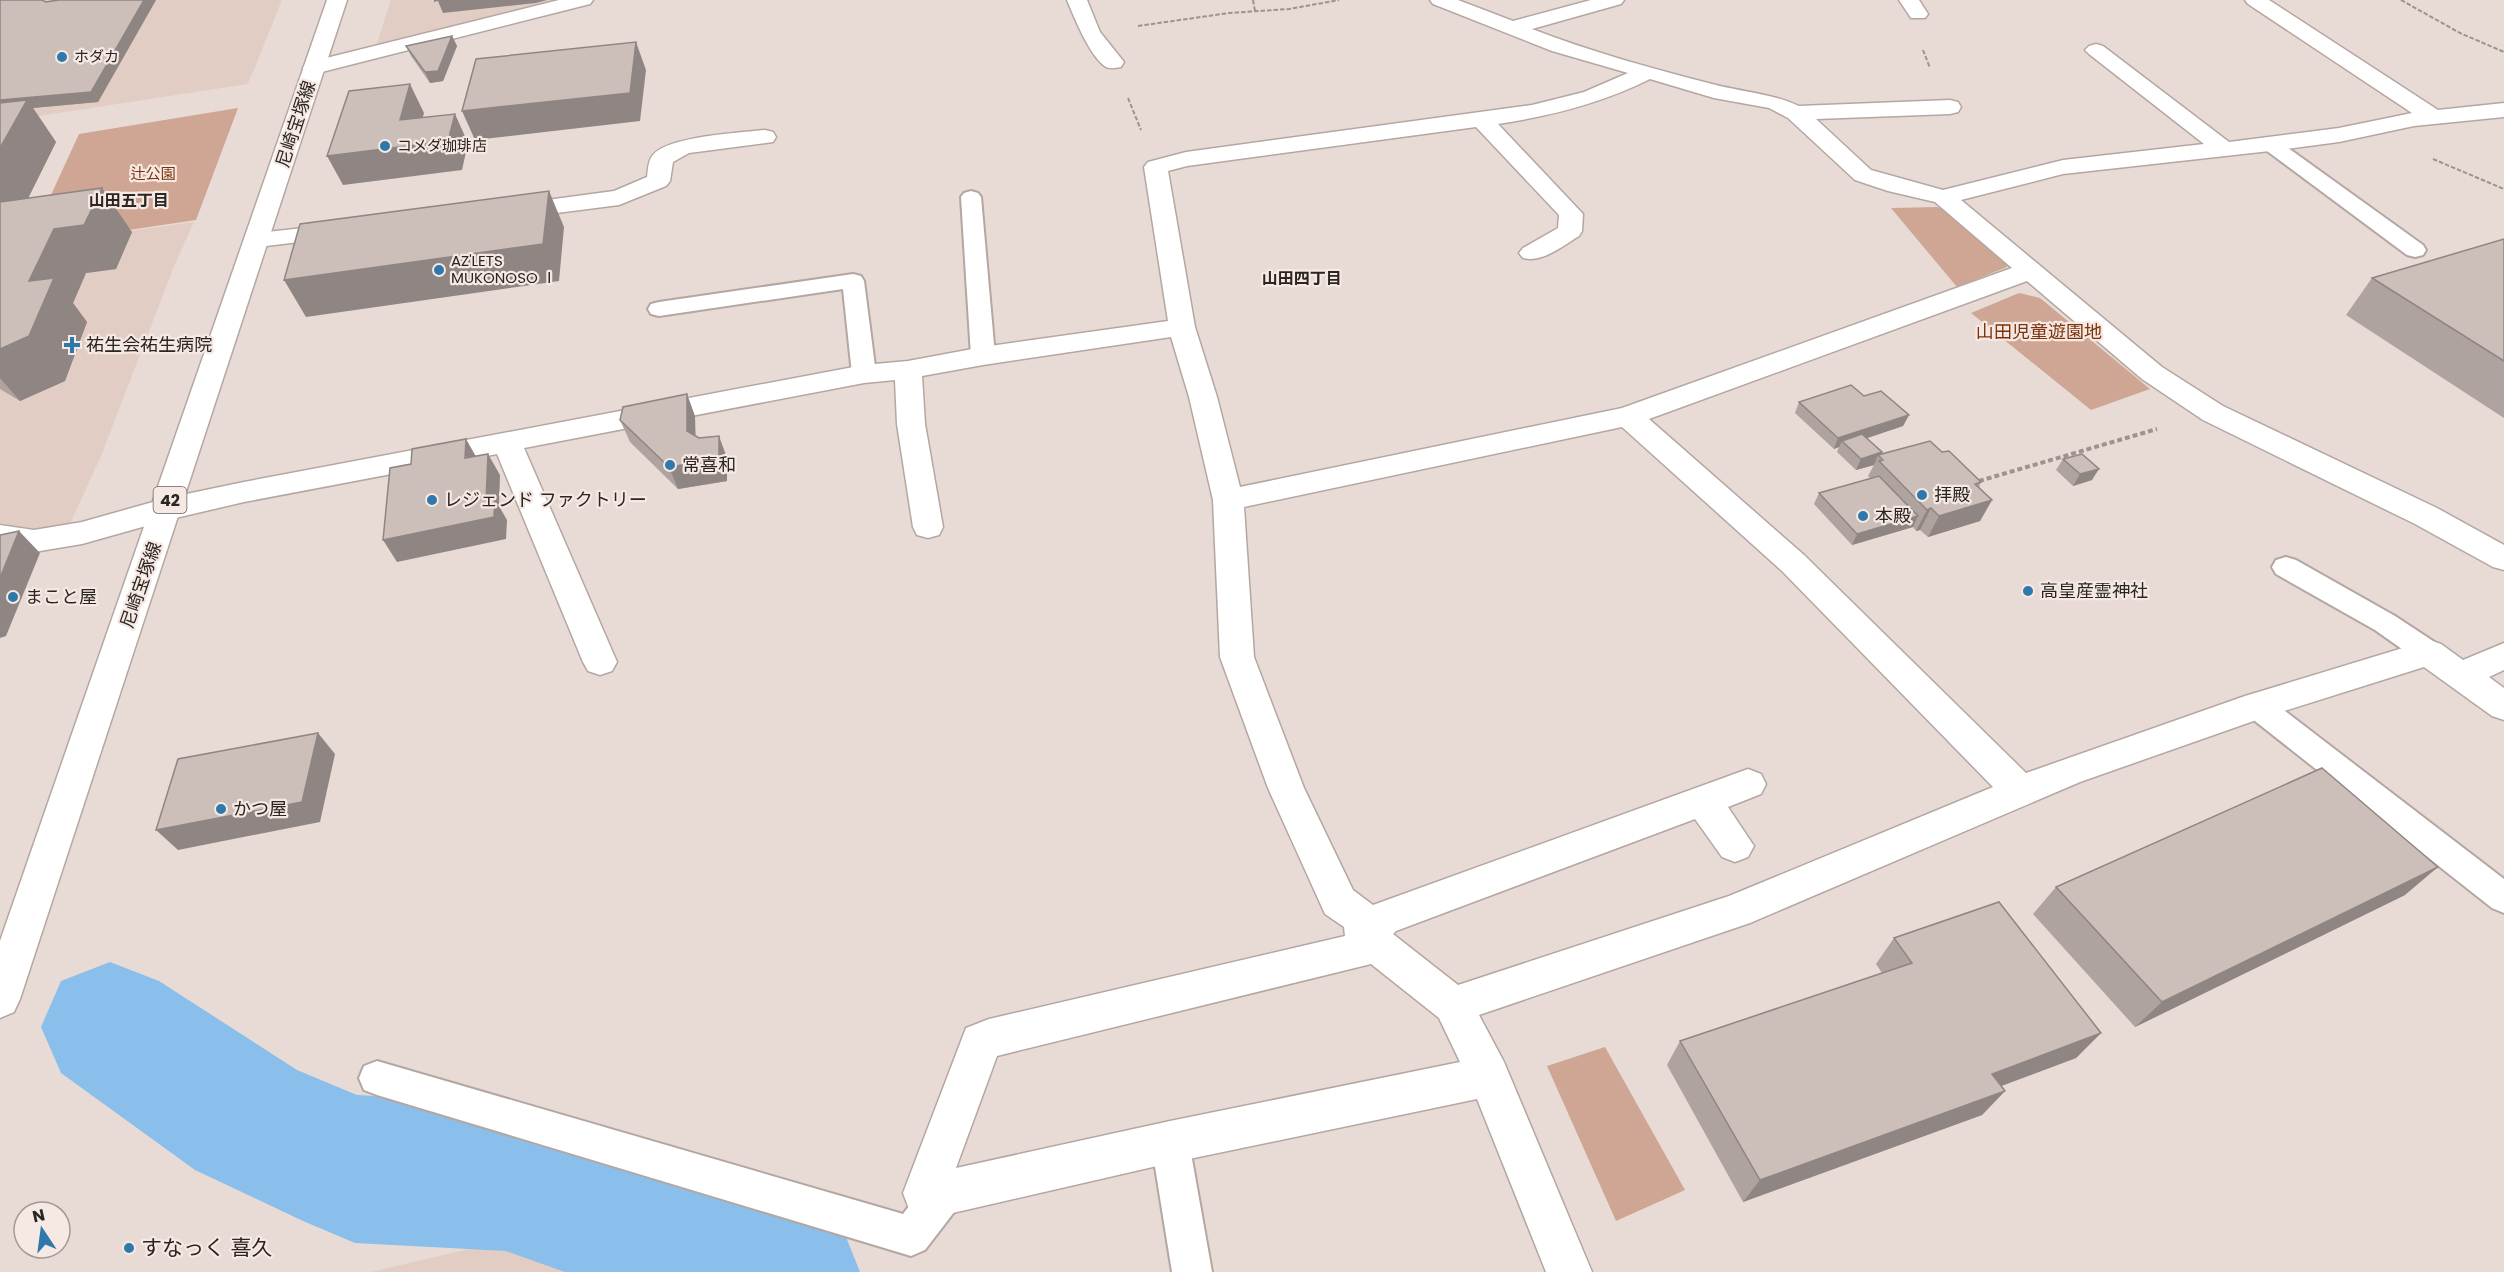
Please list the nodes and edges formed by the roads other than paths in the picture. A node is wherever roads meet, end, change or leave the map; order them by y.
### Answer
1 (338, 0) edge
2 (583, 0) edge
3 (1440, 0) edge
4 (1614, 0) edge
5 (2257, 8) edge
6 (1079, 17) edge
7 (1512, 28) junction
8 (2096, 50) dead end
9 (1104, 60) road end
10 (314, 68) junction
11 (1648, 72) junction
12 (1950, 107) dead end
13 (2504, 110) edge
14 (1797, 114) junction
15 (2435, 117) junction
16 (1481, 120) junction
17 (765, 136) dead end
18 (2270, 144) junction
19 (2224, 149) junction
20 (971, 197) dead end
21 (1943, 197) junction
22 (489, 215) edge
23 (362, 229) edge
24 (258, 240) junction
25 (2415, 249) dead end
26 (1532, 253) dead end
27 (2029, 271) junction
28 (658, 309) dead end
29 (1182, 327) junction
30 (983, 356) junction
31 (908, 370) junction
32 (864, 374) junction
33 (1628, 416) junction
34 (506, 441) junction
35 (1228, 500) junction
36 (167, 509) junction
37 (928, 527) dead end
38 (0, 536) edge
39 (2504, 559) edge
40 (2286, 567) dead end
41 (2429, 653) junction
42 (2504, 656) edge
43 (600, 662) dead end
44 (2461, 675) junction
45 (2257, 706) junction
46 (2504, 706) edge
47 (1748, 784) dead end
48 (2020, 791) junction
49 (1703, 802) junction
50 (1735, 846) dead end
51 (2504, 898) edge
52 (1365, 936) junction
53 (0, 999) edge
54 (1453, 1005) junction
55 (1489, 1076) junction
56 (377, 1078) dead end
57 (1170, 1142) junction
58 (944, 1193) junction
59 (1192, 1272) edge
60 (1569, 1272) edge

1 - 10 street, 尼崎宝塚線 / 42
2 - 10 street
3 - 7 street
4 - 7 street
5 - 15 street
6 - 9 street
7 - 11 street
8 - 19 street
10 - 24 street, 尼崎宝塚線 / 42
11 - 14 street
11 - 16 street
12 - 14 street
13 - 15 street
14 - 21 street
15 - 18 street
16 - 26 street
16 - 29 street
17 - 22 street
18 - 19 street
18 - 25 lane
19 - 21 street
20 - 30 lane
21 - 27 street
23 - 24 street
24 - 36 street, 尼崎宝塚線 / 42
27 - 33 street
27 - 39 street
28 - 32 lane
29 - 30 street
29 - 35 street
30 - 31 street
31 - 32 street
31 - 37 street
32 - 34 street
33 - 35 street
33 - 48 street
34 - 36 street
34 - 43 street
35 - 52 street
36 - 38 street
36 - 53 street, 尼崎宝塚線 / 42
40 - 41 lane
41 - 44 street
41 - 45 street
42 - 44 street
44 - 46 street
45 - 48 street
45 - 51 lane
47 - 49 street
48 - 54 street
49 - 50 street
49 - 52 street
52 - 54 street
52 - 58 street
54 - 55 street
55 - 57 street
55 - 60 street
56 - 58 lane
57 - 58 street
57 - 59 lane

